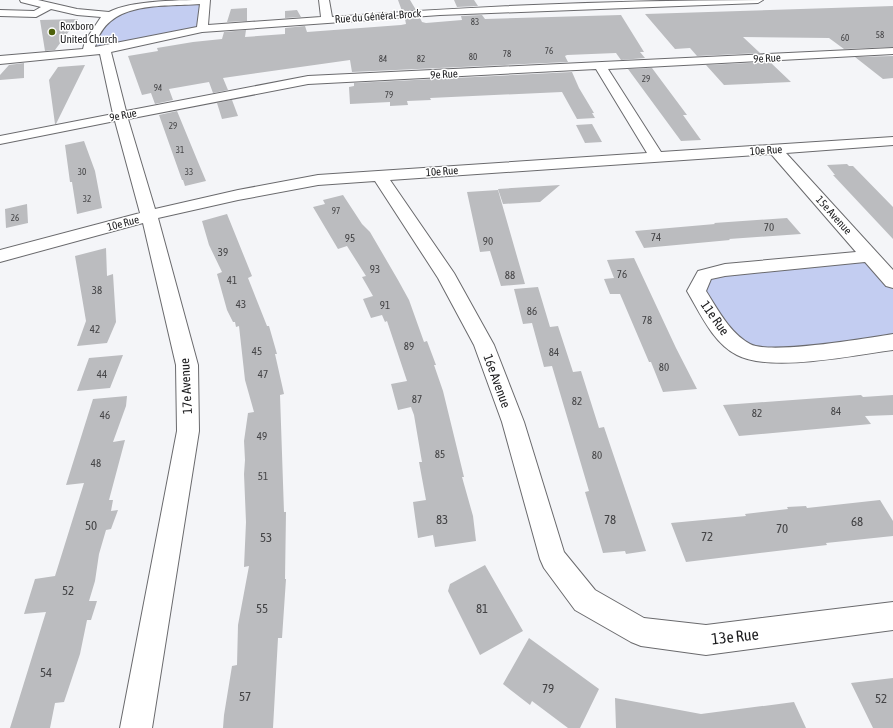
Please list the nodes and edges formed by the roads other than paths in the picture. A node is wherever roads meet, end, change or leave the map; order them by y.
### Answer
1 (324, 0) edge
2 (435, 0) edge
3 (758, 0) edge
4 (18, 1) edge
5 (662, 2) edge
6 (547, 4) edge
7 (48, 6) junction
8 (0, 9) edge
9 (440, 12) junction
10 (0, 13) edge
11 (110, 15) junction
12 (327, 20) junction
13 (202, 29) junction
14 (97, 51) junction
15 (893, 51) edge
16 (0, 60) edge
17 (600, 66) junction
18 (120, 116) junction
19 (0, 140) edge
20 (893, 141) edge
21 (775, 149) junction
22 (658, 158) junction
23 (379, 175) junction
24 (149, 215) junction
25 (0, 256) edge
26 (870, 256) junction
27 (893, 282) edge
28 (893, 342) edge
29 (585, 600) joint
30 (893, 616) edge
31 (136, 728) edge

1 - 12 street
2 - 9 street
3 - 5 street, Rue du Général-Brock
4 - 7 street
4 - 8 street
5 - 6 street, Rue du Général-Brock
6 - 9 street, Rue du Général-Brock
7 - 10 street
7 - 11 street
9 - 12 street, Rue du Général-Brock
11 - 13 street
11 - 14 street
12 - 13 street, Rue du Général-Brock
13 - 14 street, Rue du Général-Brock
14 - 16 street, Rue du Général-Brock
14 - 18 street, 17e Avenue
15 - 17 street, 9e Rue
17 - 18 street, 9e Rue
17 - 22 street
18 - 19 street, 9e Rue
18 - 24 street, 17e Avenue
20 - 21 street, 10e Rue
21 - 22 street, 10e Rue
21 - 26 street, 15e Avenue
22 - 23 street, 10e Rue
23 - 24 street, 10e Rue
23 - 29 street, 16e Avenue
24 - 25 street, 10e Rue
24 - 31 street, 17e Avenue
26 - 27 street, 15e Avenue
26 - 28 street, 11e Rue
29 - 30 street, 13e Rue

